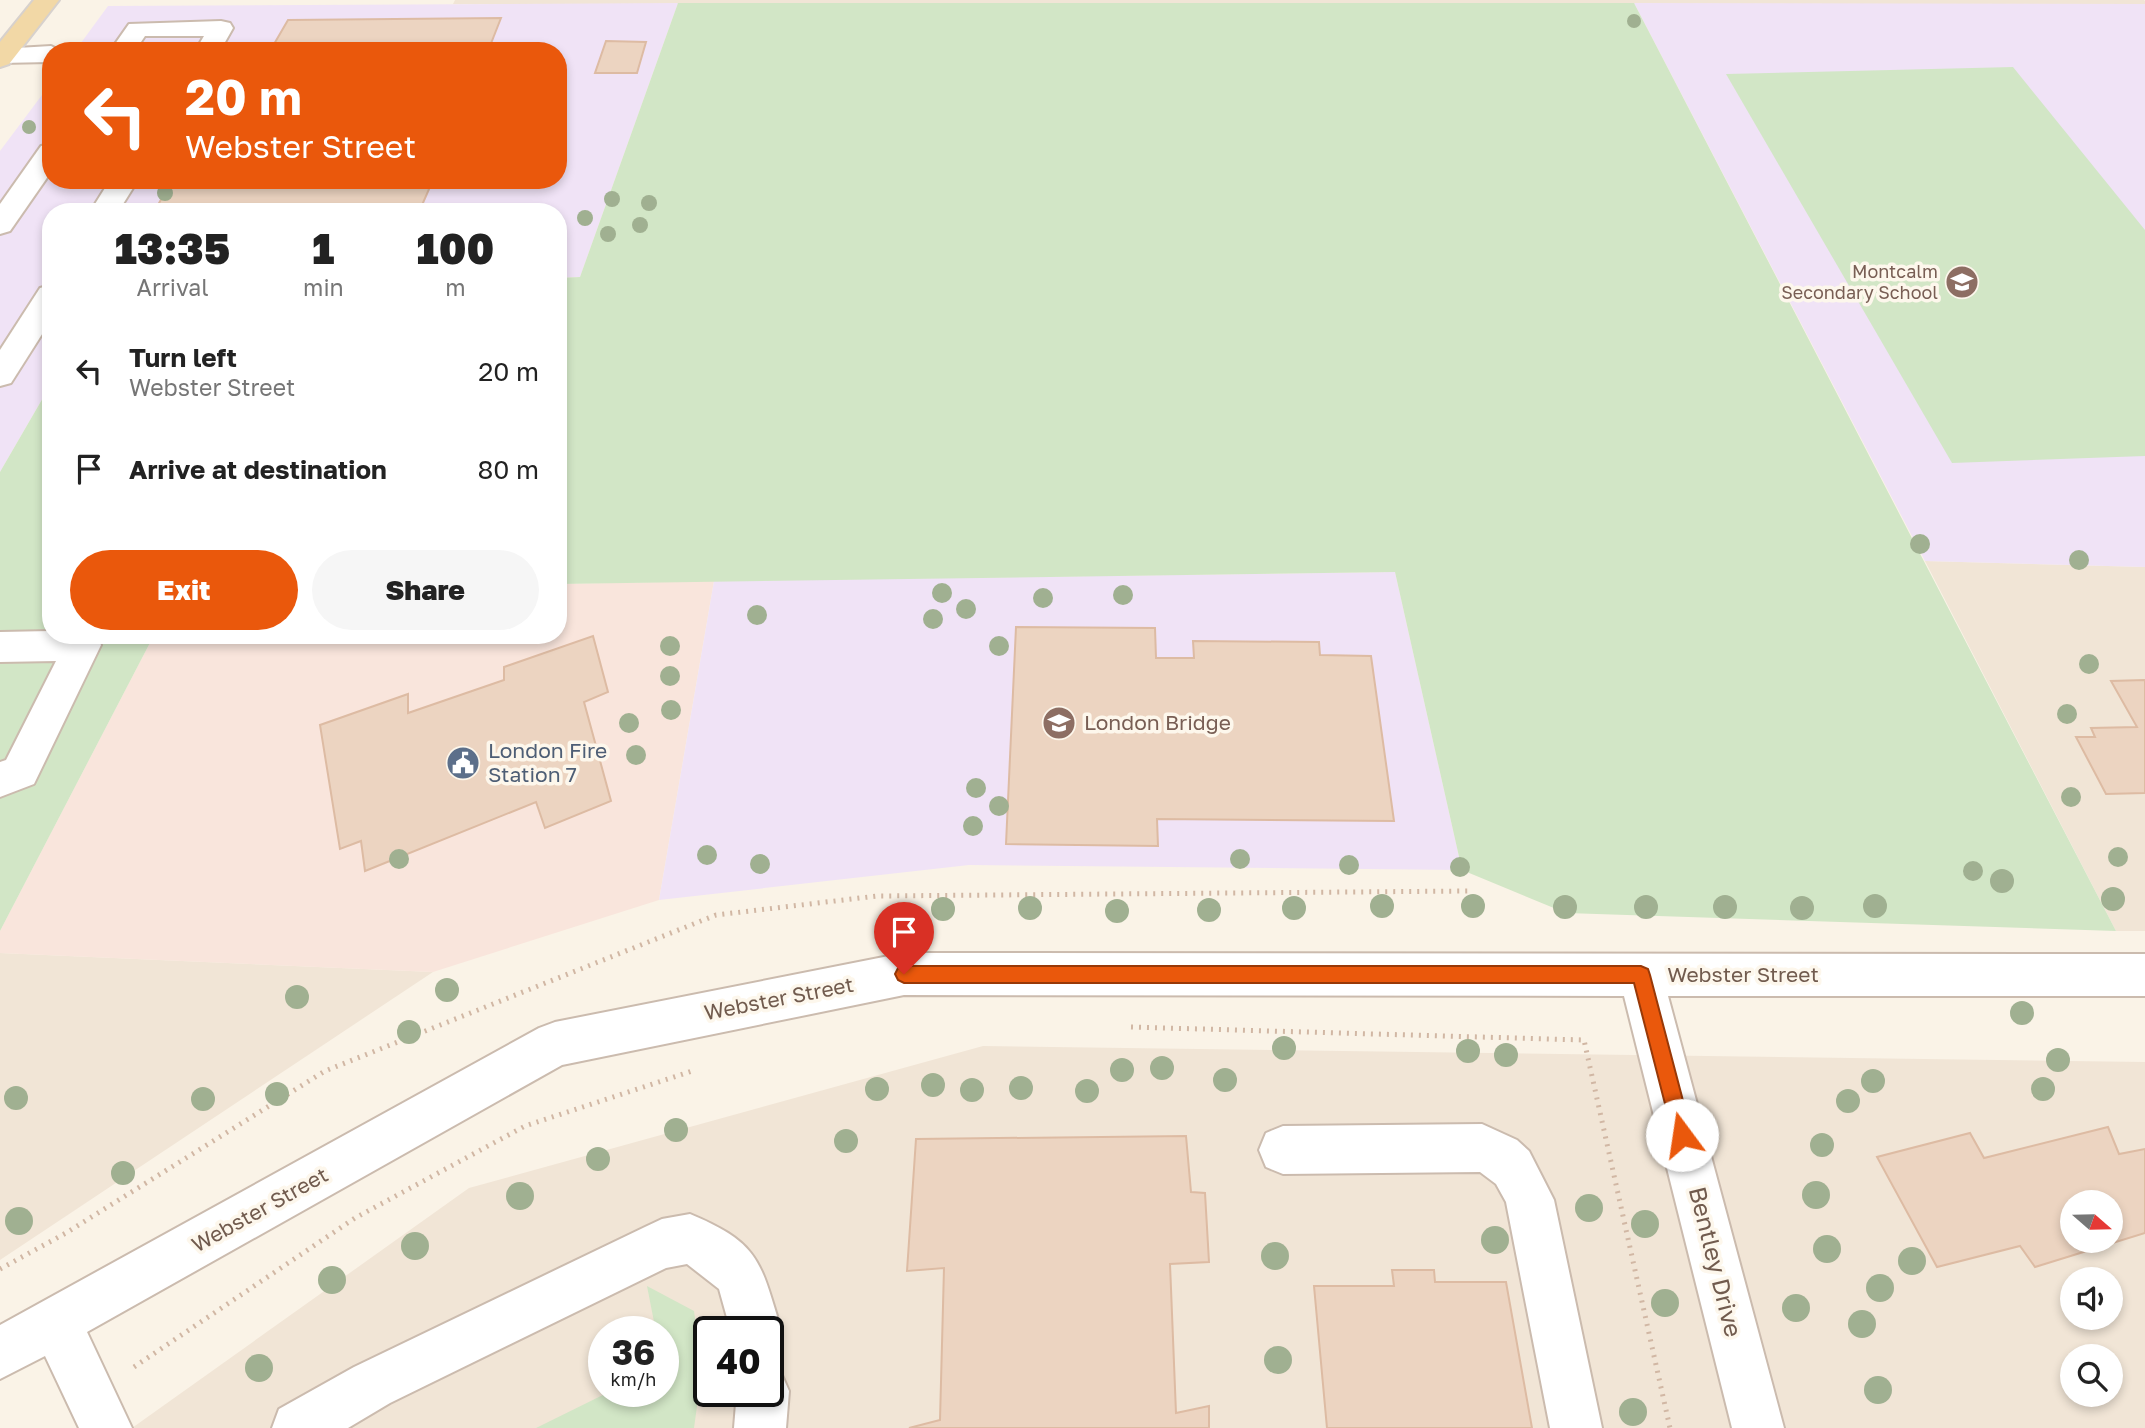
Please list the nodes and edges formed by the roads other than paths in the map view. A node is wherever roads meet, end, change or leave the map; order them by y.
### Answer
1 (47, 0) edge
2 (129, 42) edge
3 (212, 42) edge
4 (42, 55) edge
5 (1, 57) edge
6 (42, 165) edge
7 (0, 225) edge
8 (42, 309) edge
9 (0, 375) edge
10 (0, 647) edge
11 (0, 780) edge
12 (1641, 975) junction
13 (2145, 975) edge
14 (1283, 1150) dead end
15 (752, 1316) edge
16 (57, 1324) junction
17 (0, 1353) edge
18 (762, 1407) edge
19 (98, 1412) edge
20 (298, 1428) edge
21 (760, 1428) edge
22 (1576, 1428) edge
23 (1758, 1428) edge

1 - 5 main road
2 - 3 street
4 - 5 street
6 - 7 street
8 - 9 street
10 - 11 street
12 - 13 street, Webster Street
12 - 16 street, Webster Street
12 - 23 street, Bentley Drive
14 - 22 street
15 - 20 street
16 - 17 street, Webster Street
16 - 19 street
18 - 21 street

